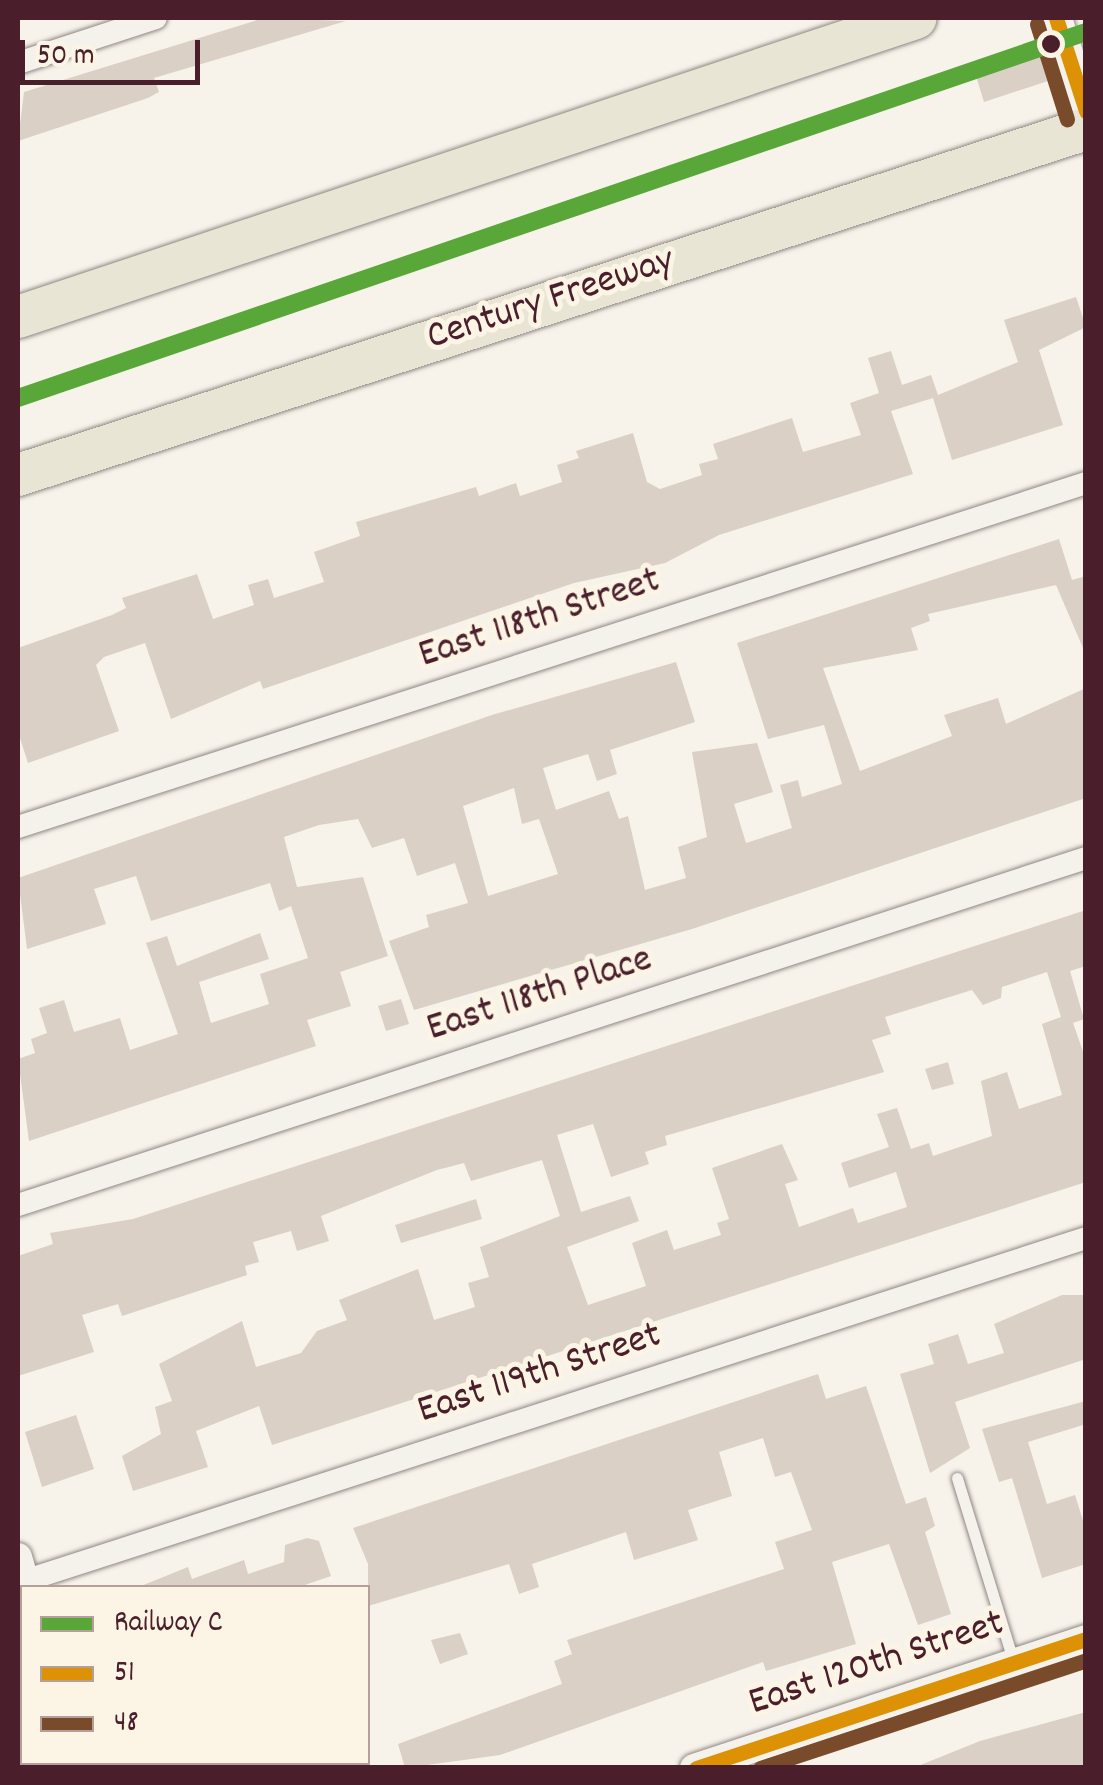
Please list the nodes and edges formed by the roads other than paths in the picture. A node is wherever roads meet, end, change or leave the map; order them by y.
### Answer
1 (156, 18) edge
2 (916, 18) edge
3 (1056, 18) edge
4 (18, 63) edge
5 (1086, 113) edge
6 (1086, 129) edge
7 (18, 318) edge
8 (18, 475) edge
9 (1086, 484) edge
10 (18, 827) edge
11 (1086, 858) edge
12 (18, 1205) edge
13 (1086, 1238) edge
14 (957, 1478) dead end
15 (22, 1577) edge
16 (1086, 1639) edge
17 (1014, 1663) junction
18 (694, 1768) edge

1 - 4 street
2 - 7 highway
3 - 5 main road
6 - 8 highway, Century Freeway
9 - 10 street, East 118th Street
11 - 12 street, East 118th Place
13 - 15 street, East 119th Street
14 - 17 lane
16 - 17 street, East 120th Street
17 - 18 street, East 120th Street

